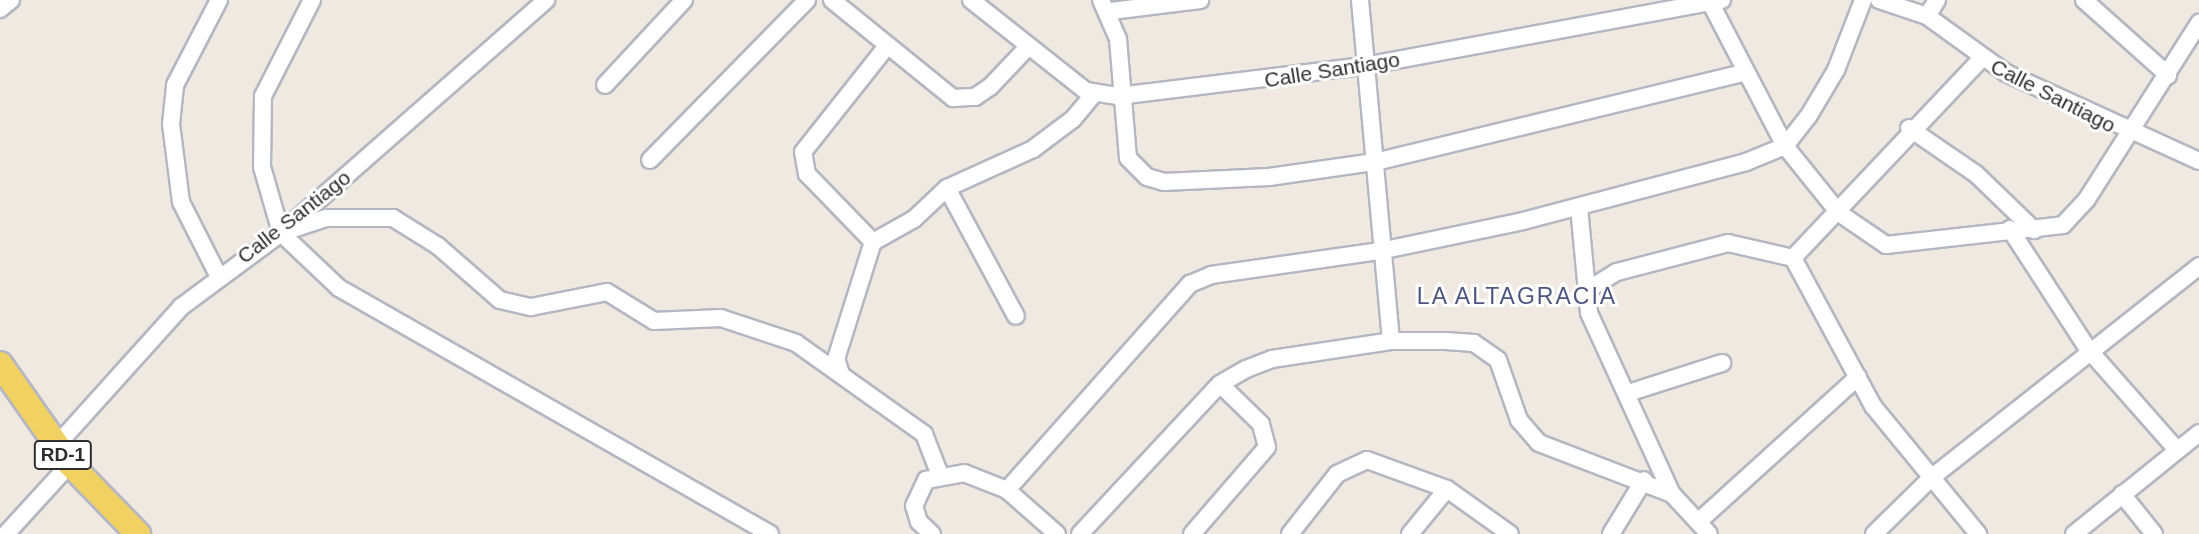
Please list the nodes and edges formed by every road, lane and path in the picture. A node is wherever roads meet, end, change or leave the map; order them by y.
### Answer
1 (11, 0) edge
2 (219, 0) edge
3 (312, 0) edge
4 (546, 0) edge
5 (684, 0) edge
6 (807, 0) edge
7 (831, 0) edge
8 (971, 0) edge
9 (1200, 0) edge
10 (1360, 0) edge
11 (1863, 0) edge
12 (1879, 0) edge
13 (1937, 0) edge
14 (2084, 0) edge
15 (1714, 1) edge
16 (1106, 6) edge
17 (0, 9) edge
18 (1927, 16) junction
19 (2199, 23) edge
20 (887, 46) junction
21 (1028, 47) junction
22 (1981, 59) junction
23 (1370, 65) junction
24 (1742, 73) junction
25 (2168, 75) junction
26 (605, 85) dead end
27 (1094, 94) junction
28 (1118, 96) junction
29 (1909, 128) junction
30 (2127, 133) junction
31 (1784, 146) junction
32 (650, 160) dead end
33 (2199, 161) edge
34 (1376, 162) junction
35 (947, 188) junction
36 (1580, 207) junction
37 (1839, 213) junction
38 (2010, 229) junction
39 (2034, 230) junction
40 (281, 233) junction
41 (873, 242) junction
42 (1380, 251) junction
43 (1793, 258) junction
44 (2199, 266) edge
45 (218, 275) junction
46 (1586, 291) junction
47 (1016, 316) dead end
48 (1391, 341) junction
49 (2088, 349) junction
50 (1722, 363) dead end
51 (0, 364) edge
52 (841, 374) junction
53 (1858, 377) junction
54 (1220, 384) junction
55 (1628, 393) junction
56 (2199, 433) edge
57 (2177, 450) junction
58 (63, 455) junction
59 (940, 475) junction
60 (1931, 478) junction
61 (1644, 480) junction
62 (1447, 489) junction
63 (1007, 490) junction
64 (1672, 494) junction
65 (2122, 494) junction
66 (1703, 528) edge
67 (1502, 532) edge
68 (6, 534) edge
69 (138, 534) edge
70 (771, 534) edge
71 (932, 534) edge
72 (1057, 534) edge
73 (1080, 534) edge
74 (1192, 534) edge
75 (1290, 534) edge
76 (1410, 534) edge
77 (1611, 534) edge
78 (1874, 534) edge
79 (1978, 534) edge
80 (2074, 534) edge
81 (2154, 534) edge

1 - 17 street
2 - 45 street
3 - 40 street
4 - 40 street, Calle Santiago
5 - 26 street
6 - 32 street
7 - 20 street
8 - 21 street
9 - 16 street
10 - 23 street
11 - 31 street
12 - 18 street, Calle Santiago
13 - 18 street
14 - 25 street
15 - 23 street, Calle Santiago
15 - 24 street
16 - 28 street
18 - 22 street, Calle Santiago
19 - 25 street
20 - 21 street
20 - 41 street
21 - 27 street
22 - 29 street
22 - 30 street, Calle Santiago
23 - 28 street, Calle Santiago
23 - 34 street
24 - 31 street
24 - 34 street
25 - 30 street
27 - 28 street, Calle Santiago
27 - 35 street
28 - 34 street
29 - 37 street
29 - 39 street
30 - 33 street, Calle Santiago
30 - 39 street
31 - 36 street
31 - 37 street
34 - 42 street
35 - 41 street
35 - 47 street
36 - 42 street
36 - 46 street
37 - 38 street
37 - 43 street
38 - 39 street
38 - 49 street
40 - 45 street, Calle Santiago
40 - 52 street
40 - 70 street
41 - 52 street
42 - 48 street
42 - 63 street
43 - 46 street
43 - 53 street
44 - 49 street
45 - 58 street, Calle Santiago
46 - 55 street
48 - 54 street
48 - 61 street
49 - 57 street
49 - 60 street
50 - 55 street
51 - 58 main road, RD-1
52 - 59 street
53 - 60 street
53 - 66 street
54 - 73 street
54 - 74 street
55 - 64 street
56 - 57 street
57 - 65 street
58 - 68 street, Calle Santiago
58 - 69 main road, RD-1
59 - 63 street
59 - 71 street
60 - 78 street
60 - 79 street
61 - 64 street
61 - 77 street
62 - 67 street
62 - 75 street
62 - 76 street
63 - 72 street
64 - 66 street
65 - 80 street
65 - 81 street

